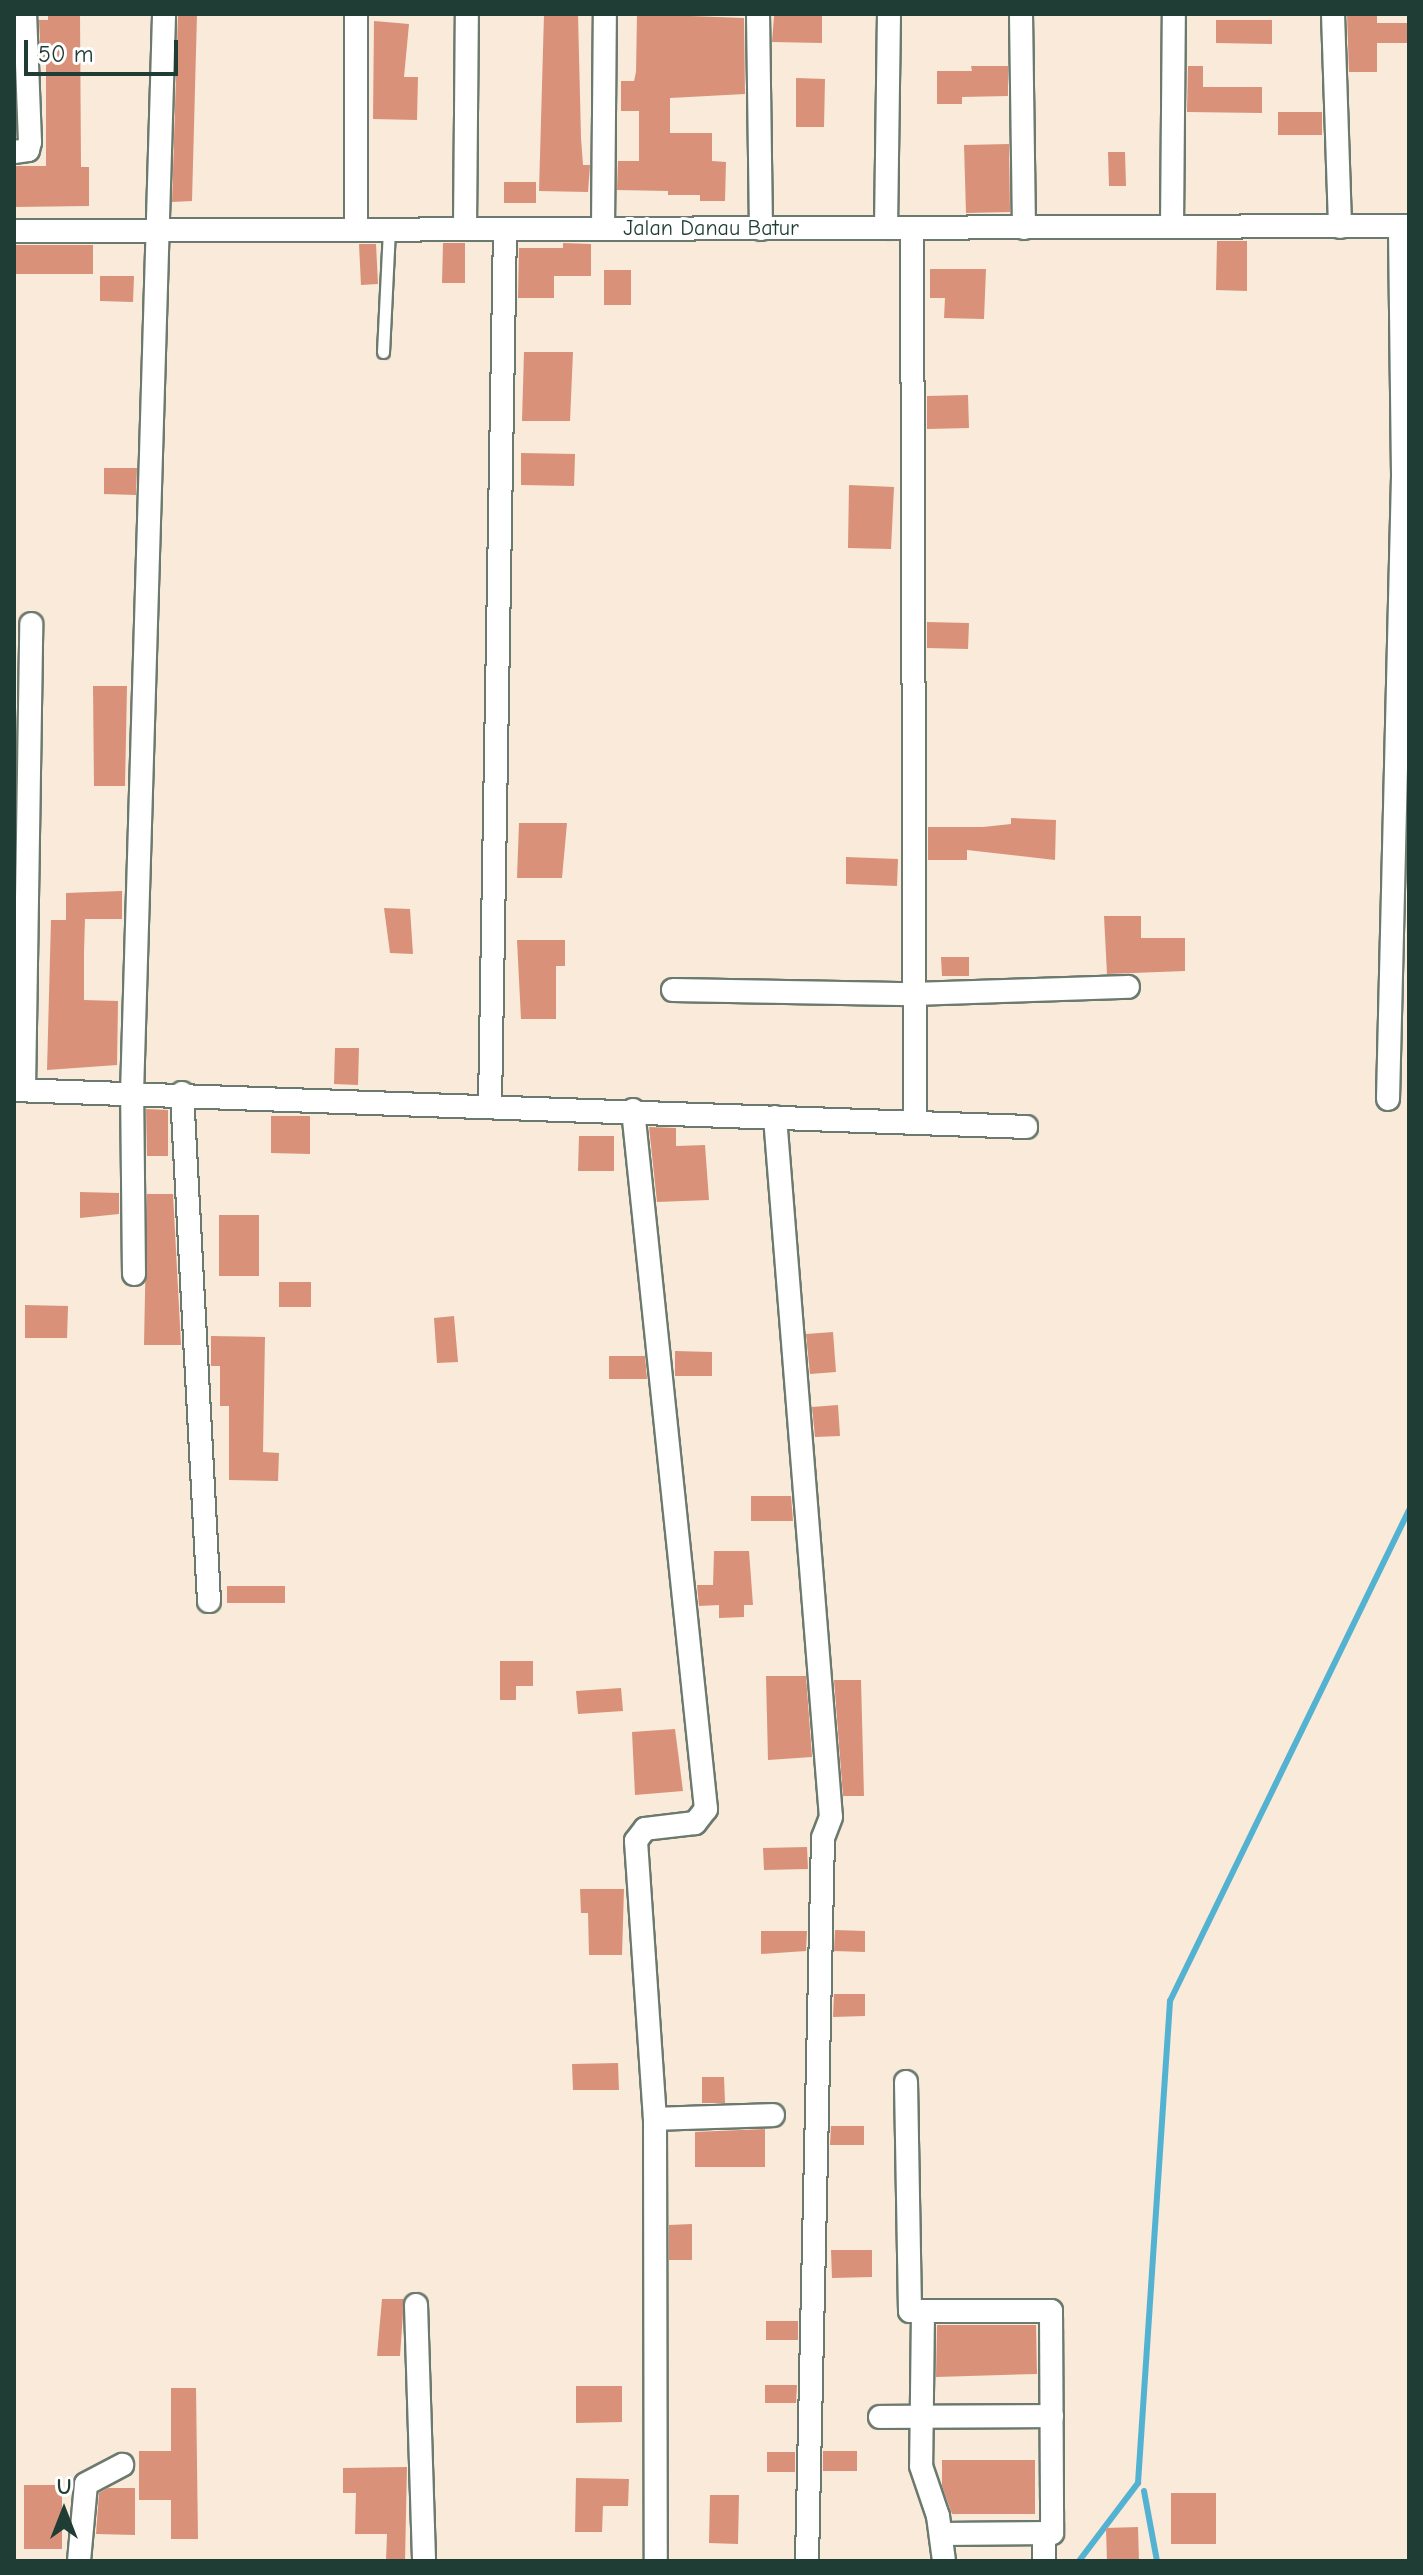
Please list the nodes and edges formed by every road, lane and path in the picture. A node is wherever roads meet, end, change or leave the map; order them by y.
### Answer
1 (25, 14) edge
2 (164, 14) edge
3 (356, 14) edge
4 (467, 14) edge
5 (605, 14) edge
6 (758, 14) edge
7 (889, 14) edge
8 (1021, 14) edge
9 (1174, 14) edge
10 (1333, 14) edge
11 (14, 152) edge
12 (1404, 226) edge
13 (1172, 227) junction
14 (1340, 227) junction
15 (886, 228) junction
16 (912, 228) junction
17 (1024, 228) junction
18 (356, 229) junction
19 (465, 229) junction
20 (505, 229) junction
21 (603, 229) junction
22 (761, 229) junction
23 (158, 230) junction
24 (389, 230) junction
25 (14, 231) edge
26 (383, 352) dead end
27 (31, 624) dead end
28 (1128, 987) dead end
29 (673, 990) dead end
30 (913, 994) junction
31 (19, 1090) edge
32 (182, 1093) junction
33 (132, 1094) junction
34 (1388, 1099) dead end
35 (490, 1105) junction
36 (633, 1110) junction
37 (775, 1117) junction
38 (915, 1123) junction
39 (1026, 1127) dead end
40 (134, 1274) dead end
41 (209, 1601) dead end
42 (906, 2082) dead end
43 (773, 2115) dead end
44 (655, 2119) junction
45 (416, 2305) dead end
46 (923, 2312) junction
47 (1052, 2416) junction
48 (880, 2417) dead end
49 (922, 2417) junction
50 (122, 2465) dead end
51 (1044, 2533) junction
52 (941, 2534) junction
53 (79, 2561) edge
54 (424, 2561) edge
55 (656, 2561) edge
56 (807, 2561) edge
57 (944, 2561) edge
58 (1044, 2561) edge

1 - 11 street
2 - 23 street
3 - 18 street
4 - 19 street
5 - 21 street
6 - 22 street
7 - 15 street
8 - 17 street
9 - 13 street
10 - 14 street
12 - 14 street, Jalan Danau Batur
12 - 34 street
13 - 14 street, Jalan Danau Batur
13 - 17 street, Jalan Danau Batur
15 - 16 street, Jalan Danau Batur
15 - 22 street, Jalan Danau Batur
16 - 17 street, Jalan Danau Batur
16 - 30 street
18 - 23 street, Jalan Danau Batur
18 - 24 street, Jalan Danau Batur
19 - 20 street, Jalan Danau Batur
19 - 24 street, Jalan Danau Batur
20 - 21 street, Jalan Danau Batur
20 - 35 street
21 - 22 street, Jalan Danau Batur
23 - 25 street, Jalan Danau Batur
23 - 33 street
24 - 26 lane
27 - 31 street
28 - 30 street
29 - 30 street
30 - 38 street
31 - 33 street
32 - 33 street
32 - 35 street
32 - 41 street
33 - 40 street
35 - 36 street
36 - 37 street
36 - 44 street
37 - 38 street
37 - 56 street
38 - 39 street
42 - 46 street
43 - 44 street
44 - 55 street
45 - 54 street
46 - 47 street
46 - 49 street
47 - 49 street
47 - 51 street
48 - 49 street
49 - 52 street
50 - 53 street
51 - 52 street
51 - 58 street
52 - 57 street

